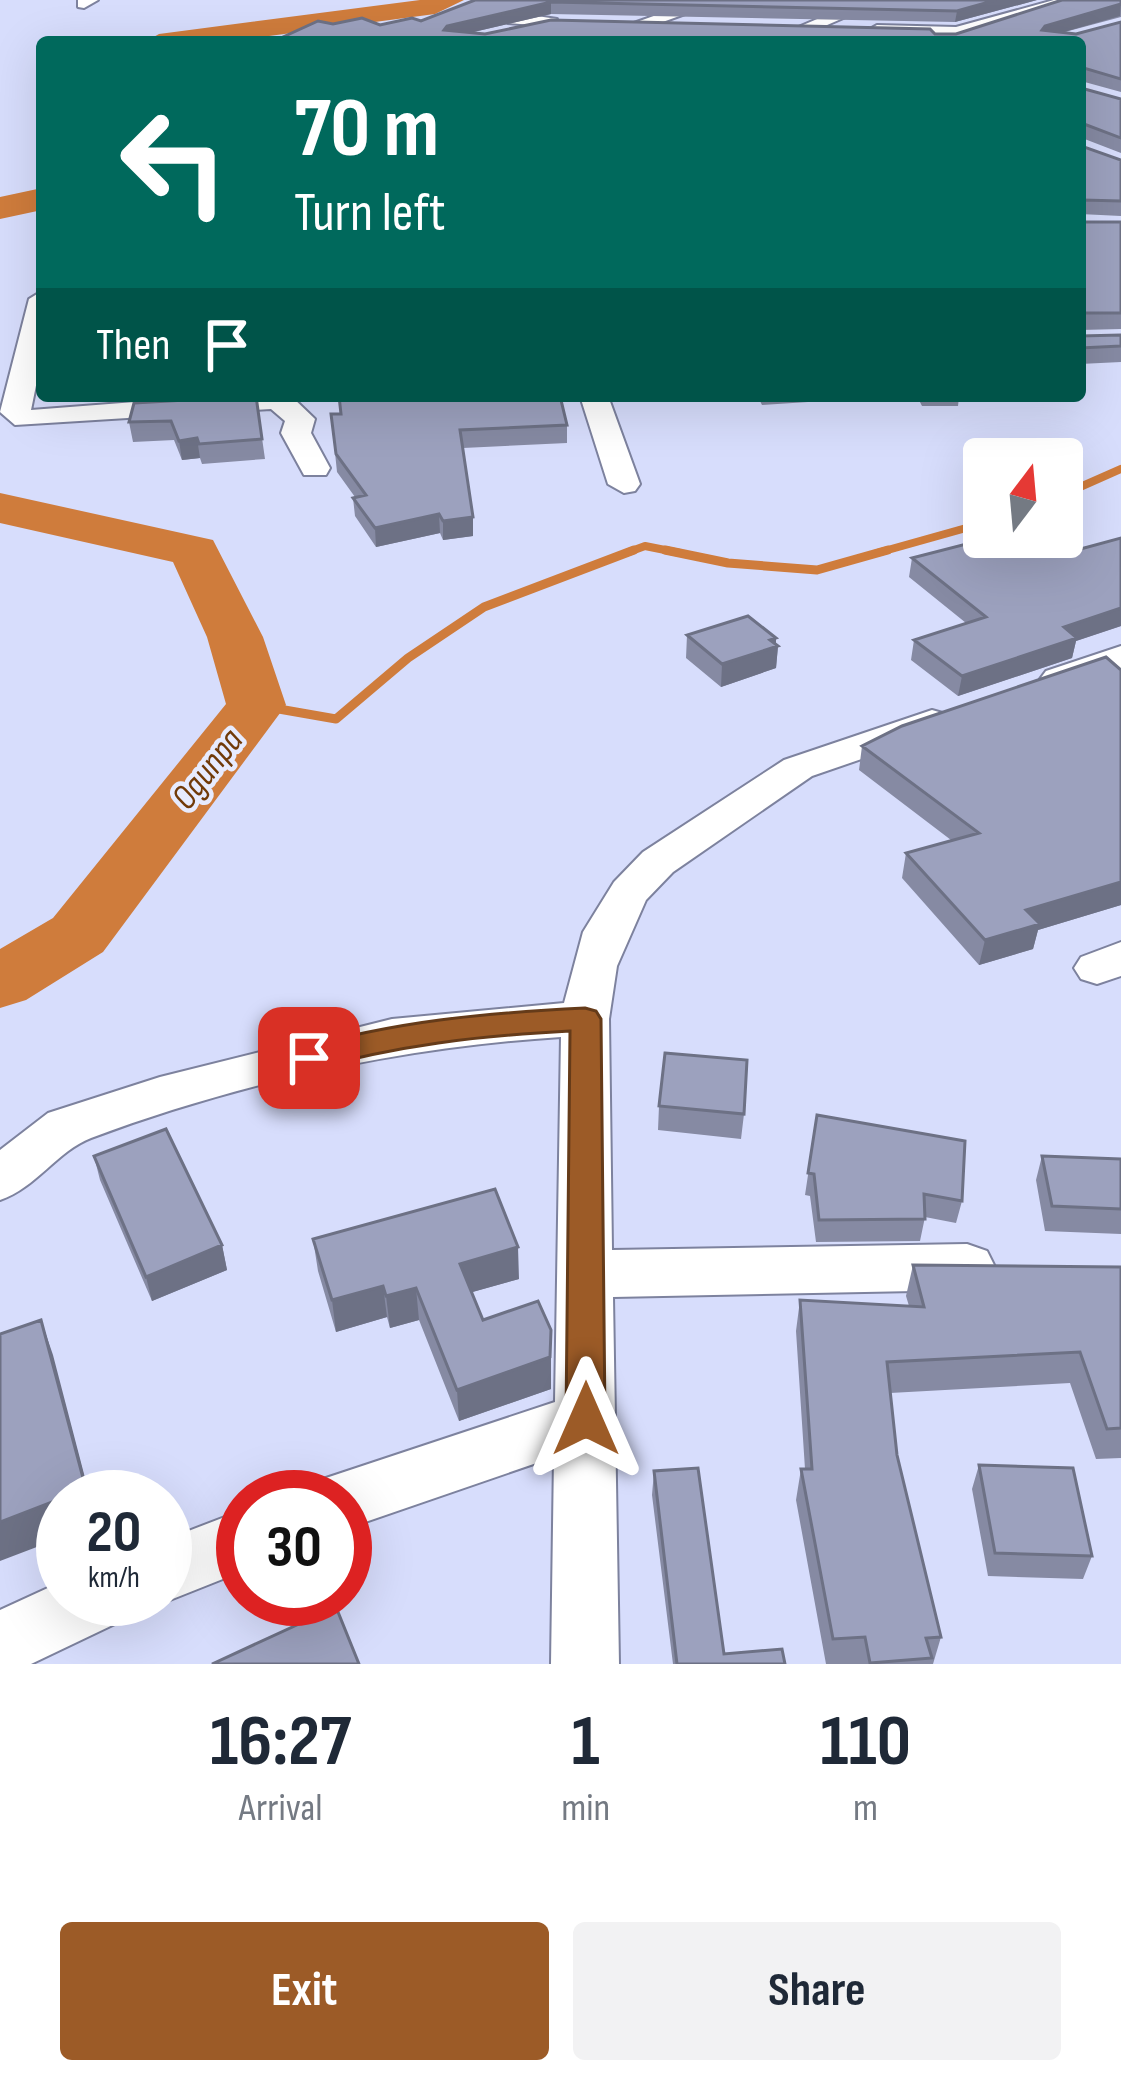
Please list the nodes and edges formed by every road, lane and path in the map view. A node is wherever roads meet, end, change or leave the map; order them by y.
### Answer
1 (554, 0) edge
2 (716, 0) edge
3 (878, 0) edge
4 (1073, 0) edge
5 (986, 4) edge
6 (1052, 7) junction
7 (551, 23) junction
8 (573, 23) edge
9 (617, 24) edge
10 (640, 24) junction
11 (698, 27) edge
12 (783, 28) edge
13 (805, 28) junction
14 (490, 35) edge
15 (933, 36) edge
16 (952, 36) edge
17 (36, 324) edge
18 (227, 402) edge
19 (279, 402) edge
20 (596, 402) edge
21 (315, 468) dead end
22 (624, 484) dead end
23 (1121, 658) edge
24 (585, 1019) junction
25 (0, 1179) edge
26 (1017, 1267) edge
27 (584, 1274) junction
28 (586, 1419) junction
29 (372, 1491) edge
30 (38, 1626) edge
31 (0, 1644) edge
32 (586, 1664) edge

1 - 7 street
2 - 10 street
3 - 13 street
4 - 6 street
5 - 6 street
6 - 16 street
7 - 8 street
7 - 14 street
9 - 10 street
10 - 11 street
12 - 13 street
13 - 15 street
17 - 18 street
19 - 21 street
20 - 22 street
23 - 24 street
24 - 25 street
24 - 27 street
26 - 27 street
27 - 28 street
28 - 29 street
28 - 32 street
30 - 31 street

